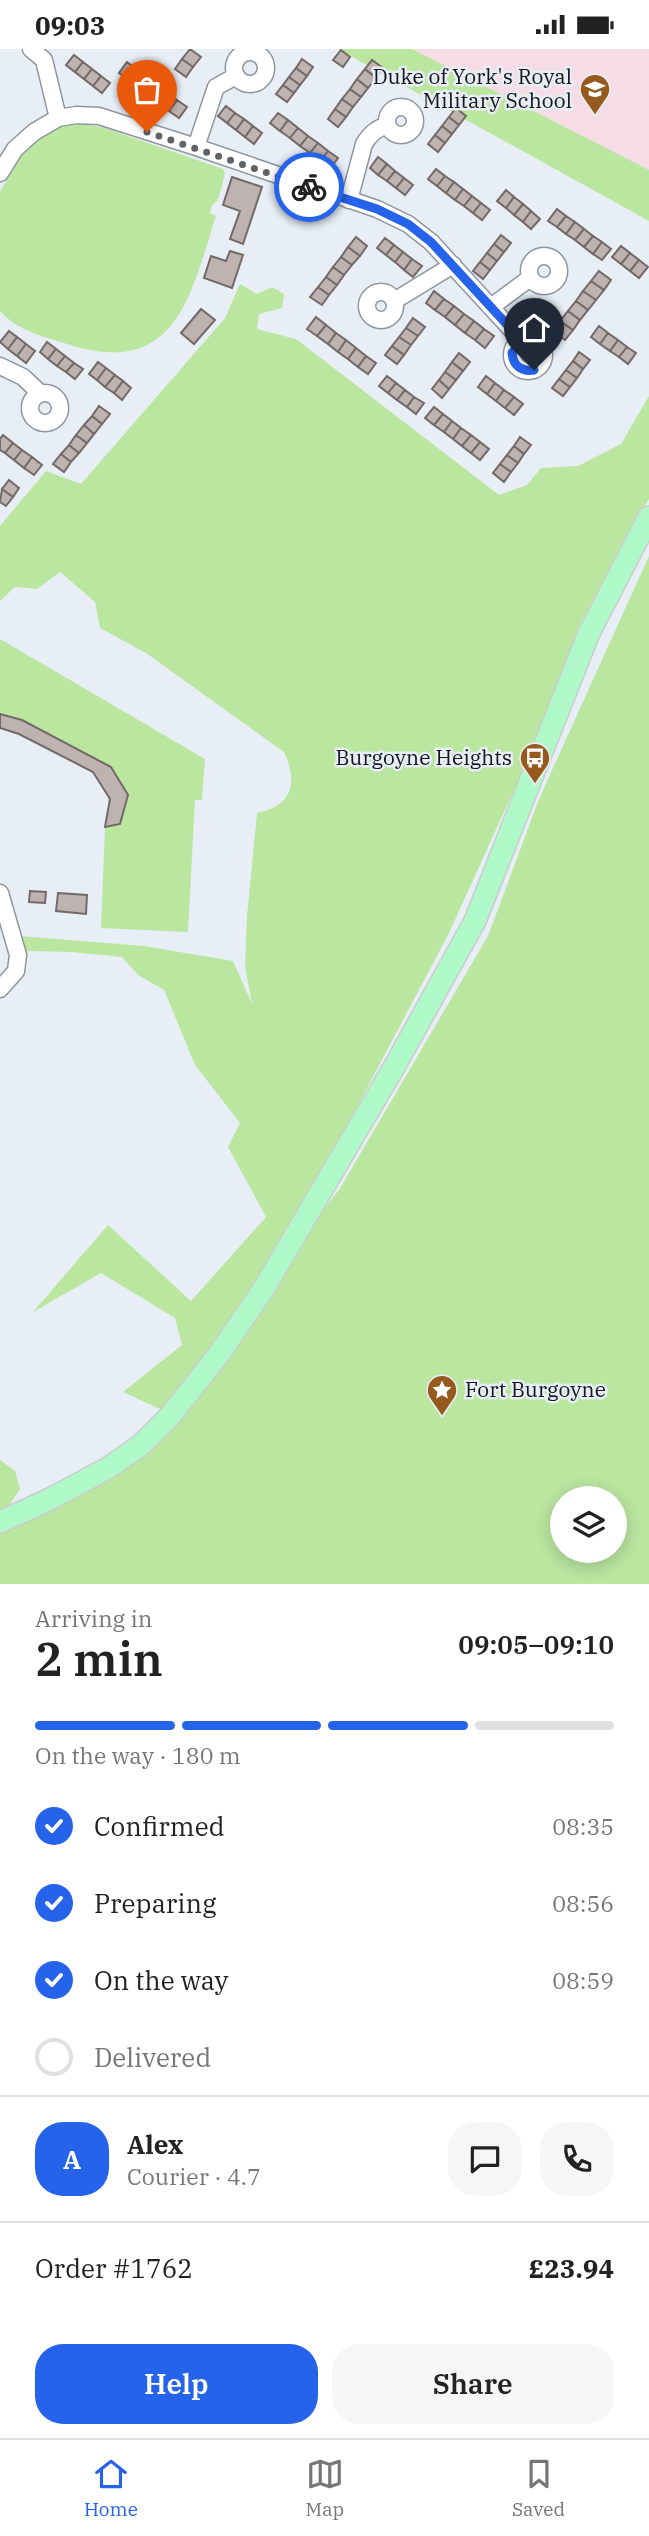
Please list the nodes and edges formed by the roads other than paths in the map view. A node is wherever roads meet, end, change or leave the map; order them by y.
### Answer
1 (43, 53) edge
2 (236, 76) dead end
3 (58, 118) junction
4 (387, 125) dead end
5 (196, 147) junction
6 (0, 173) edge
7 (349, 200) junction
8 (453, 265) junction
9 (530, 278) dead end
10 (394, 301) dead end
11 (491, 307) junction
12 (522, 341) dead end
13 (0, 366) edge
14 (40, 393) dead end
15 (649, 517) edge
16 (0, 893) edge
17 (0, 989) edge
18 (0, 1522) edge

1 - 3 street
2 - 5 street
3 - 5 street
3 - 6 street
4 - 7 street
5 - 7 street
7 - 8 street
8 - 10 street
8 - 11 street
9 - 11 street
11 - 12 street
13 - 14 street
15 - 18 main road
16 - 17 street

